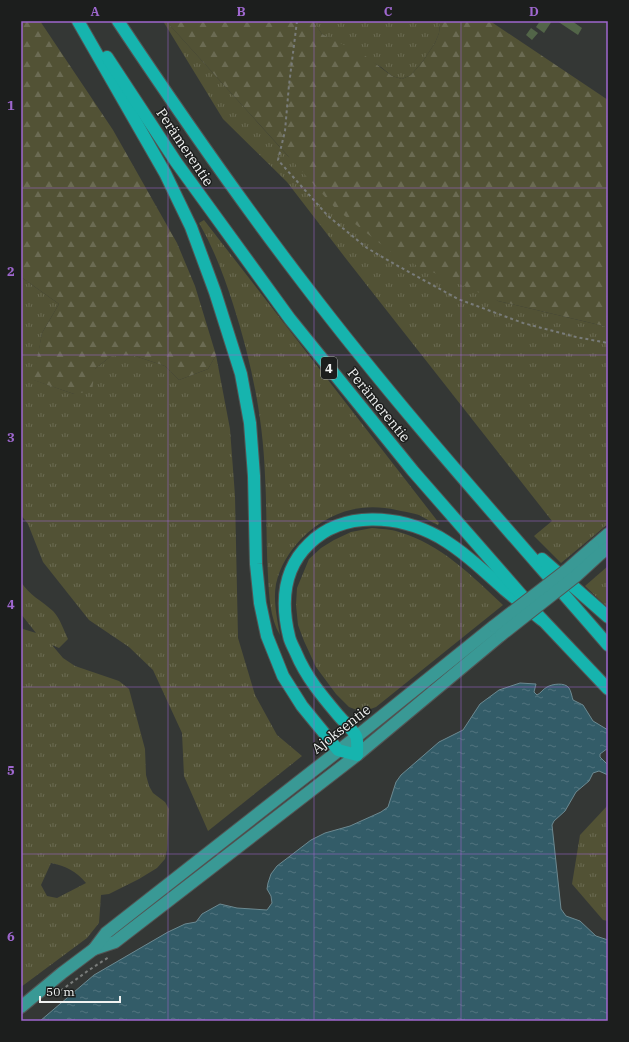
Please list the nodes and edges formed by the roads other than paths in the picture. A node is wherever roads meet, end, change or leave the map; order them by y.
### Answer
1 (78, 21) edge
2 (83, 21) edge
3 (118, 21) edge
4 (507, 528) junction
5 (608, 534) edge
6 (600, 550) edge
7 (608, 617) edge
8 (542, 620) junction
9 (497, 630) junction
10 (608, 645) edge
11 (608, 689) edge
12 (356, 737) junction
13 (338, 750) junction
14 (357, 754) junction
15 (94, 949) junction
16 (21, 1007) edge

1 - 13 highway
2 - 8 highway, Perämerentie / 4
3 - 4 highway, Perämerentie / 4
4 - 7 highway
4 - 10 highway, Perämerentie / 4
5 - 6 main road, Ajoksentie
6 - 9 main road, Ajoksentie, bridge
8 - 11 highway, Perämerentie / 4
8 - 12 highway
9 - 12 main road, Ajoksentie
9 - 14 main road, Ajoksentie
12 - 13 main road, Ajoksentie
12 - 14 highway
13 - 14 highway
13 - 15 main road, Ajoksentie
14 - 15 main road, Ajoksentie
15 - 16 main road, Ajoksentie

